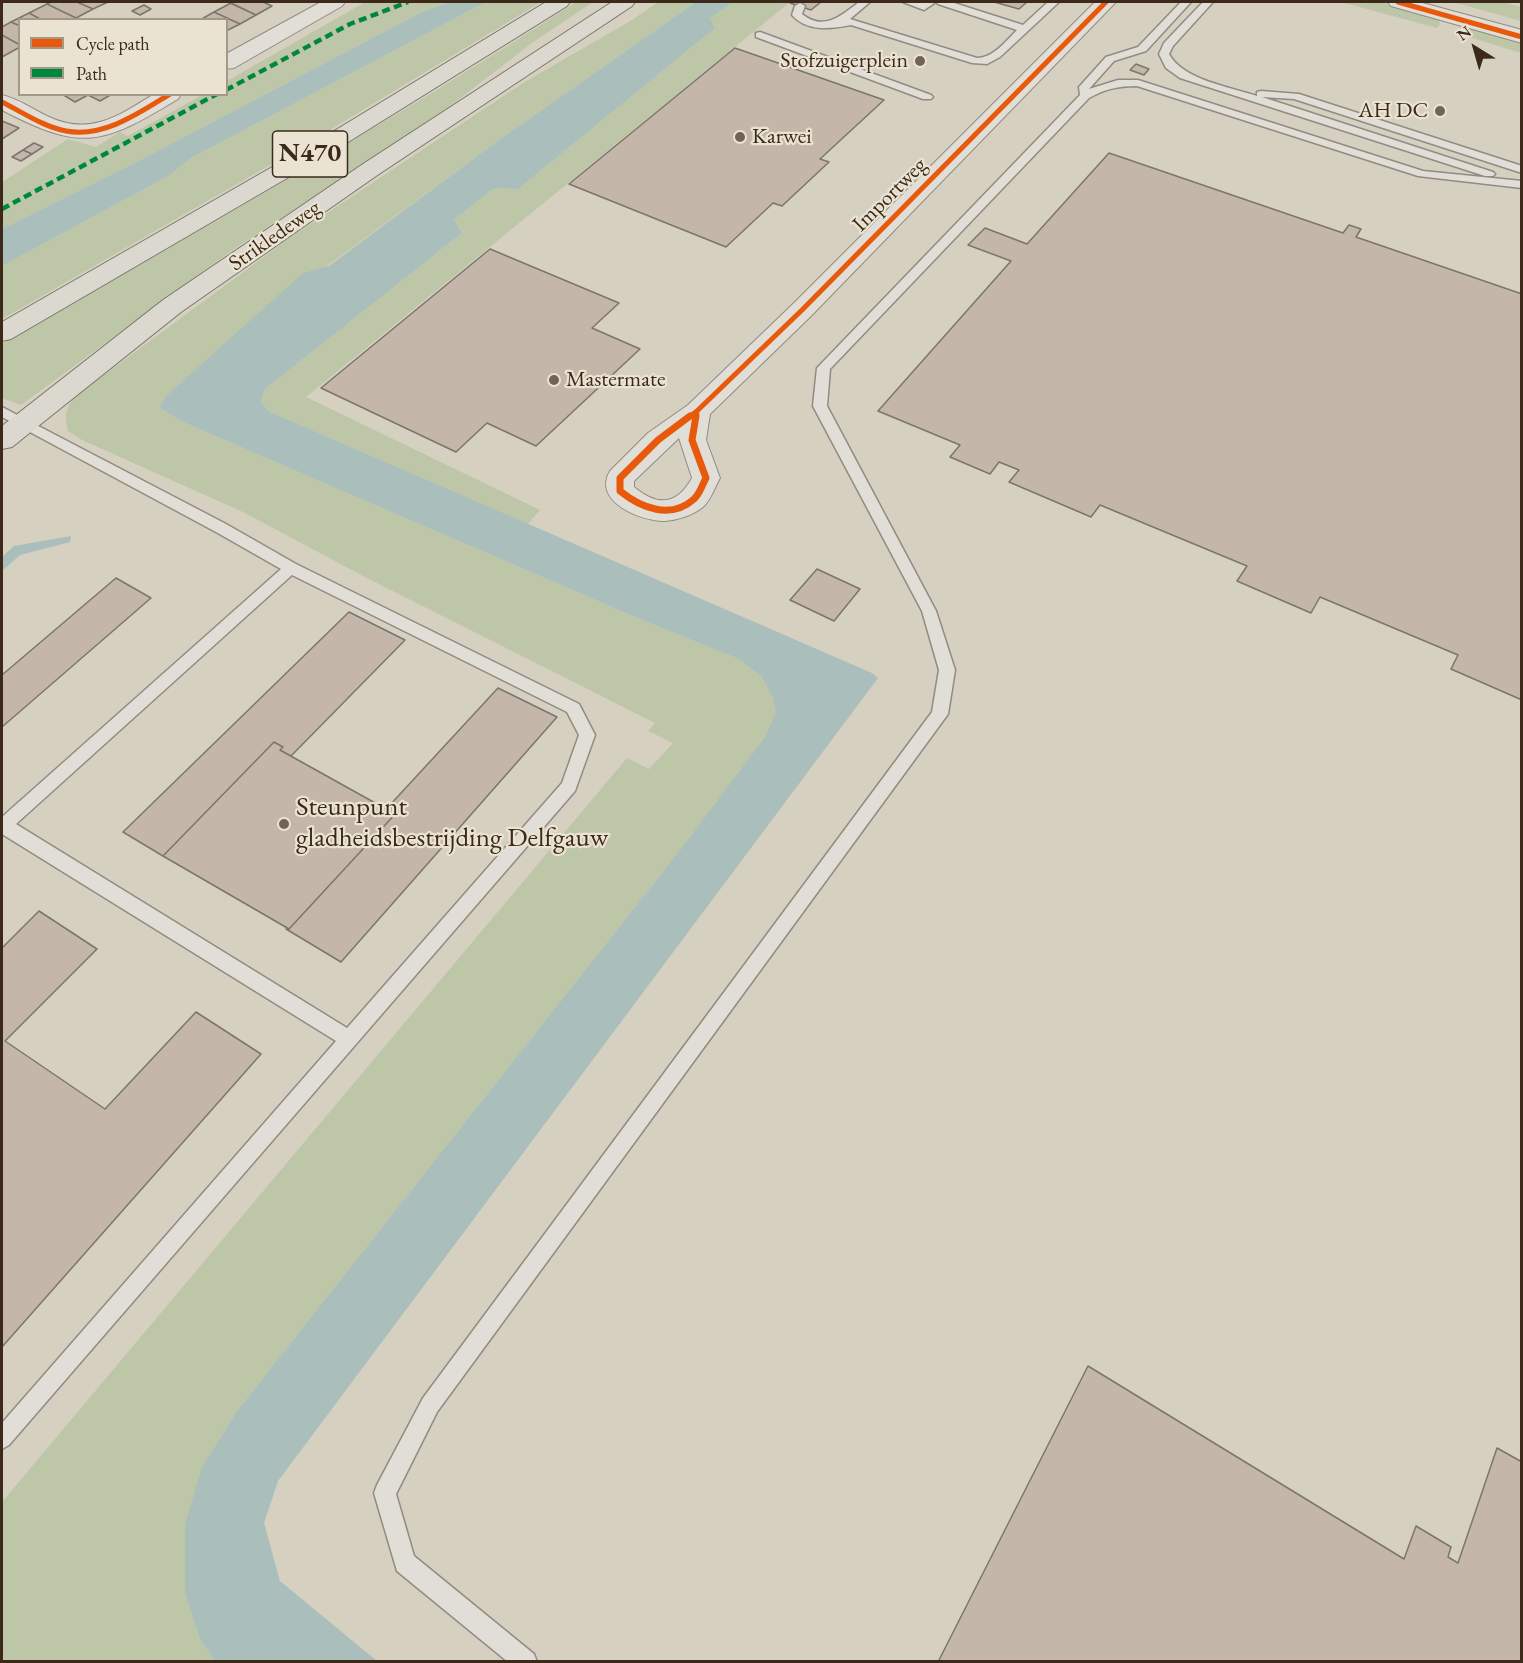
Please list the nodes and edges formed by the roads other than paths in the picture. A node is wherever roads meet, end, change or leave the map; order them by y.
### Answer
1 (335, 2) edge
2 (560, 2) edge
3 (625, 2) edge
4 (865, 2) edge
5 (908, 2) edge
6 (931, 2) edge
7 (942, 2) edge
8 (1054, 2) edge
9 (1106, 2) edge
10 (1186, 2) edge
11 (1208, 2) edge
12 (1398, 2) edge
13 (1441, 2) edge
14 (800, 6) dead end
15 (836, 24) junction
16 (1521, 25) edge
17 (1024, 29) junction
18 (760, 35) dead end
19 (1521, 37) edge
20 (228, 62) edge
21 (1238, 93) junction
22 (166, 96) edge
23 (1085, 96) junction
24 (927, 97) dead end
25 (2, 102) edge
26 (1521, 170) edge
27 (1521, 184) edge
28 (2, 333) edge
29 (697, 411) dead end
30 (12, 417) edge
31 (2, 440) edge
32 (291, 567) junction
33 (3, 826) edge
34 (349, 1039) junction
35 (2, 1438) edge
36 (526, 1662) edge

1 - 20 street
2 - 28 main road, Strikledeweg / N470
3 - 30 main road, Strikledeweg / N470
4 - 15 lane
5 - 6 lane
7 - 17 lane
8 - 17 lane
9 - 29 street, Importweg
10 - 23 lane
11 - 21 lane
12 - 19 street
13 - 16 street
14 - 15 lane
15 - 17 lane
18 - 24 lane
21 - 26 lane
21 - 27 lane
22 - 25 street
23 - 27 lane
23 - 36 lane
30 - 31 main road, Strikledeweg / N470
30 - 32 lane
32 - 33 lane
32 - 34 lane
33 - 34 lane
34 - 35 lane

